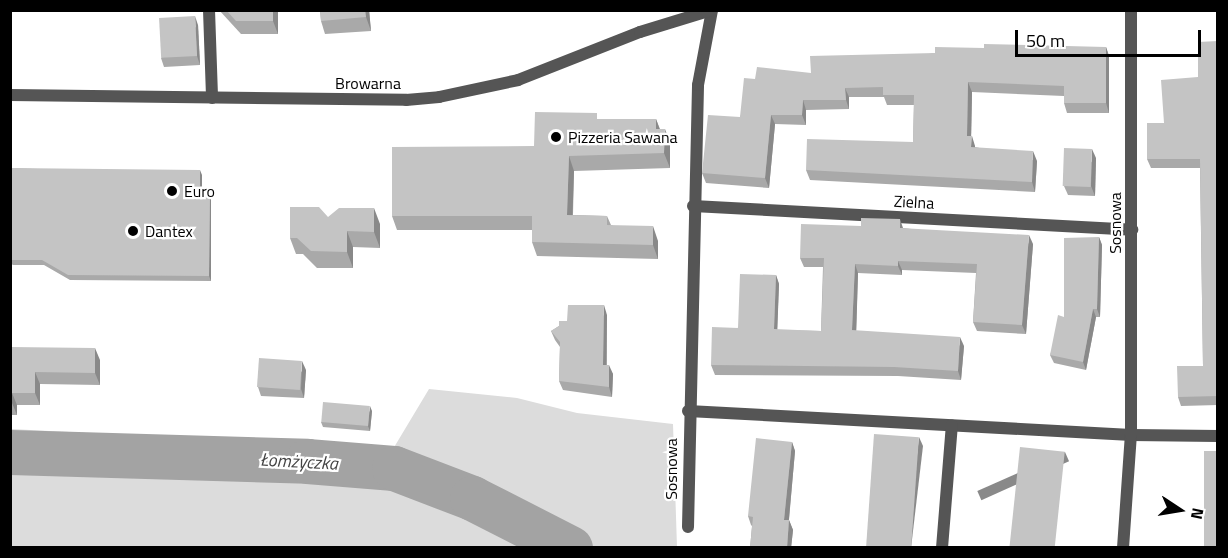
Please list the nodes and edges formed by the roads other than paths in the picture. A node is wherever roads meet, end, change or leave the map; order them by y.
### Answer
1 (209, 10) edge
2 (712, 10) edge
3 (1131, 10) edge
4 (10, 95) edge
5 (212, 98) junction
6 (693, 206) junction
7 (1132, 230) junction
8 (688, 411) junction
9 (952, 425) junction
10 (1131, 435) junction
11 (1218, 436) edge
12 (688, 527) dead end
13 (942, 548) edge
14 (1123, 548) edge

1 - 5 street
2 - 5 street, Browarna
2 - 6 street, Sosnowa
3 - 7 street, Sosnowa
4 - 5 street, Browarna
6 - 7 street, Zielna
6 - 8 street, Sosnowa
7 - 10 street, Sosnowa
8 - 9 street
8 - 12 street, Sosnowa
9 - 10 street
9 - 13 street
10 - 11 street
10 - 14 street, Sosnowa

